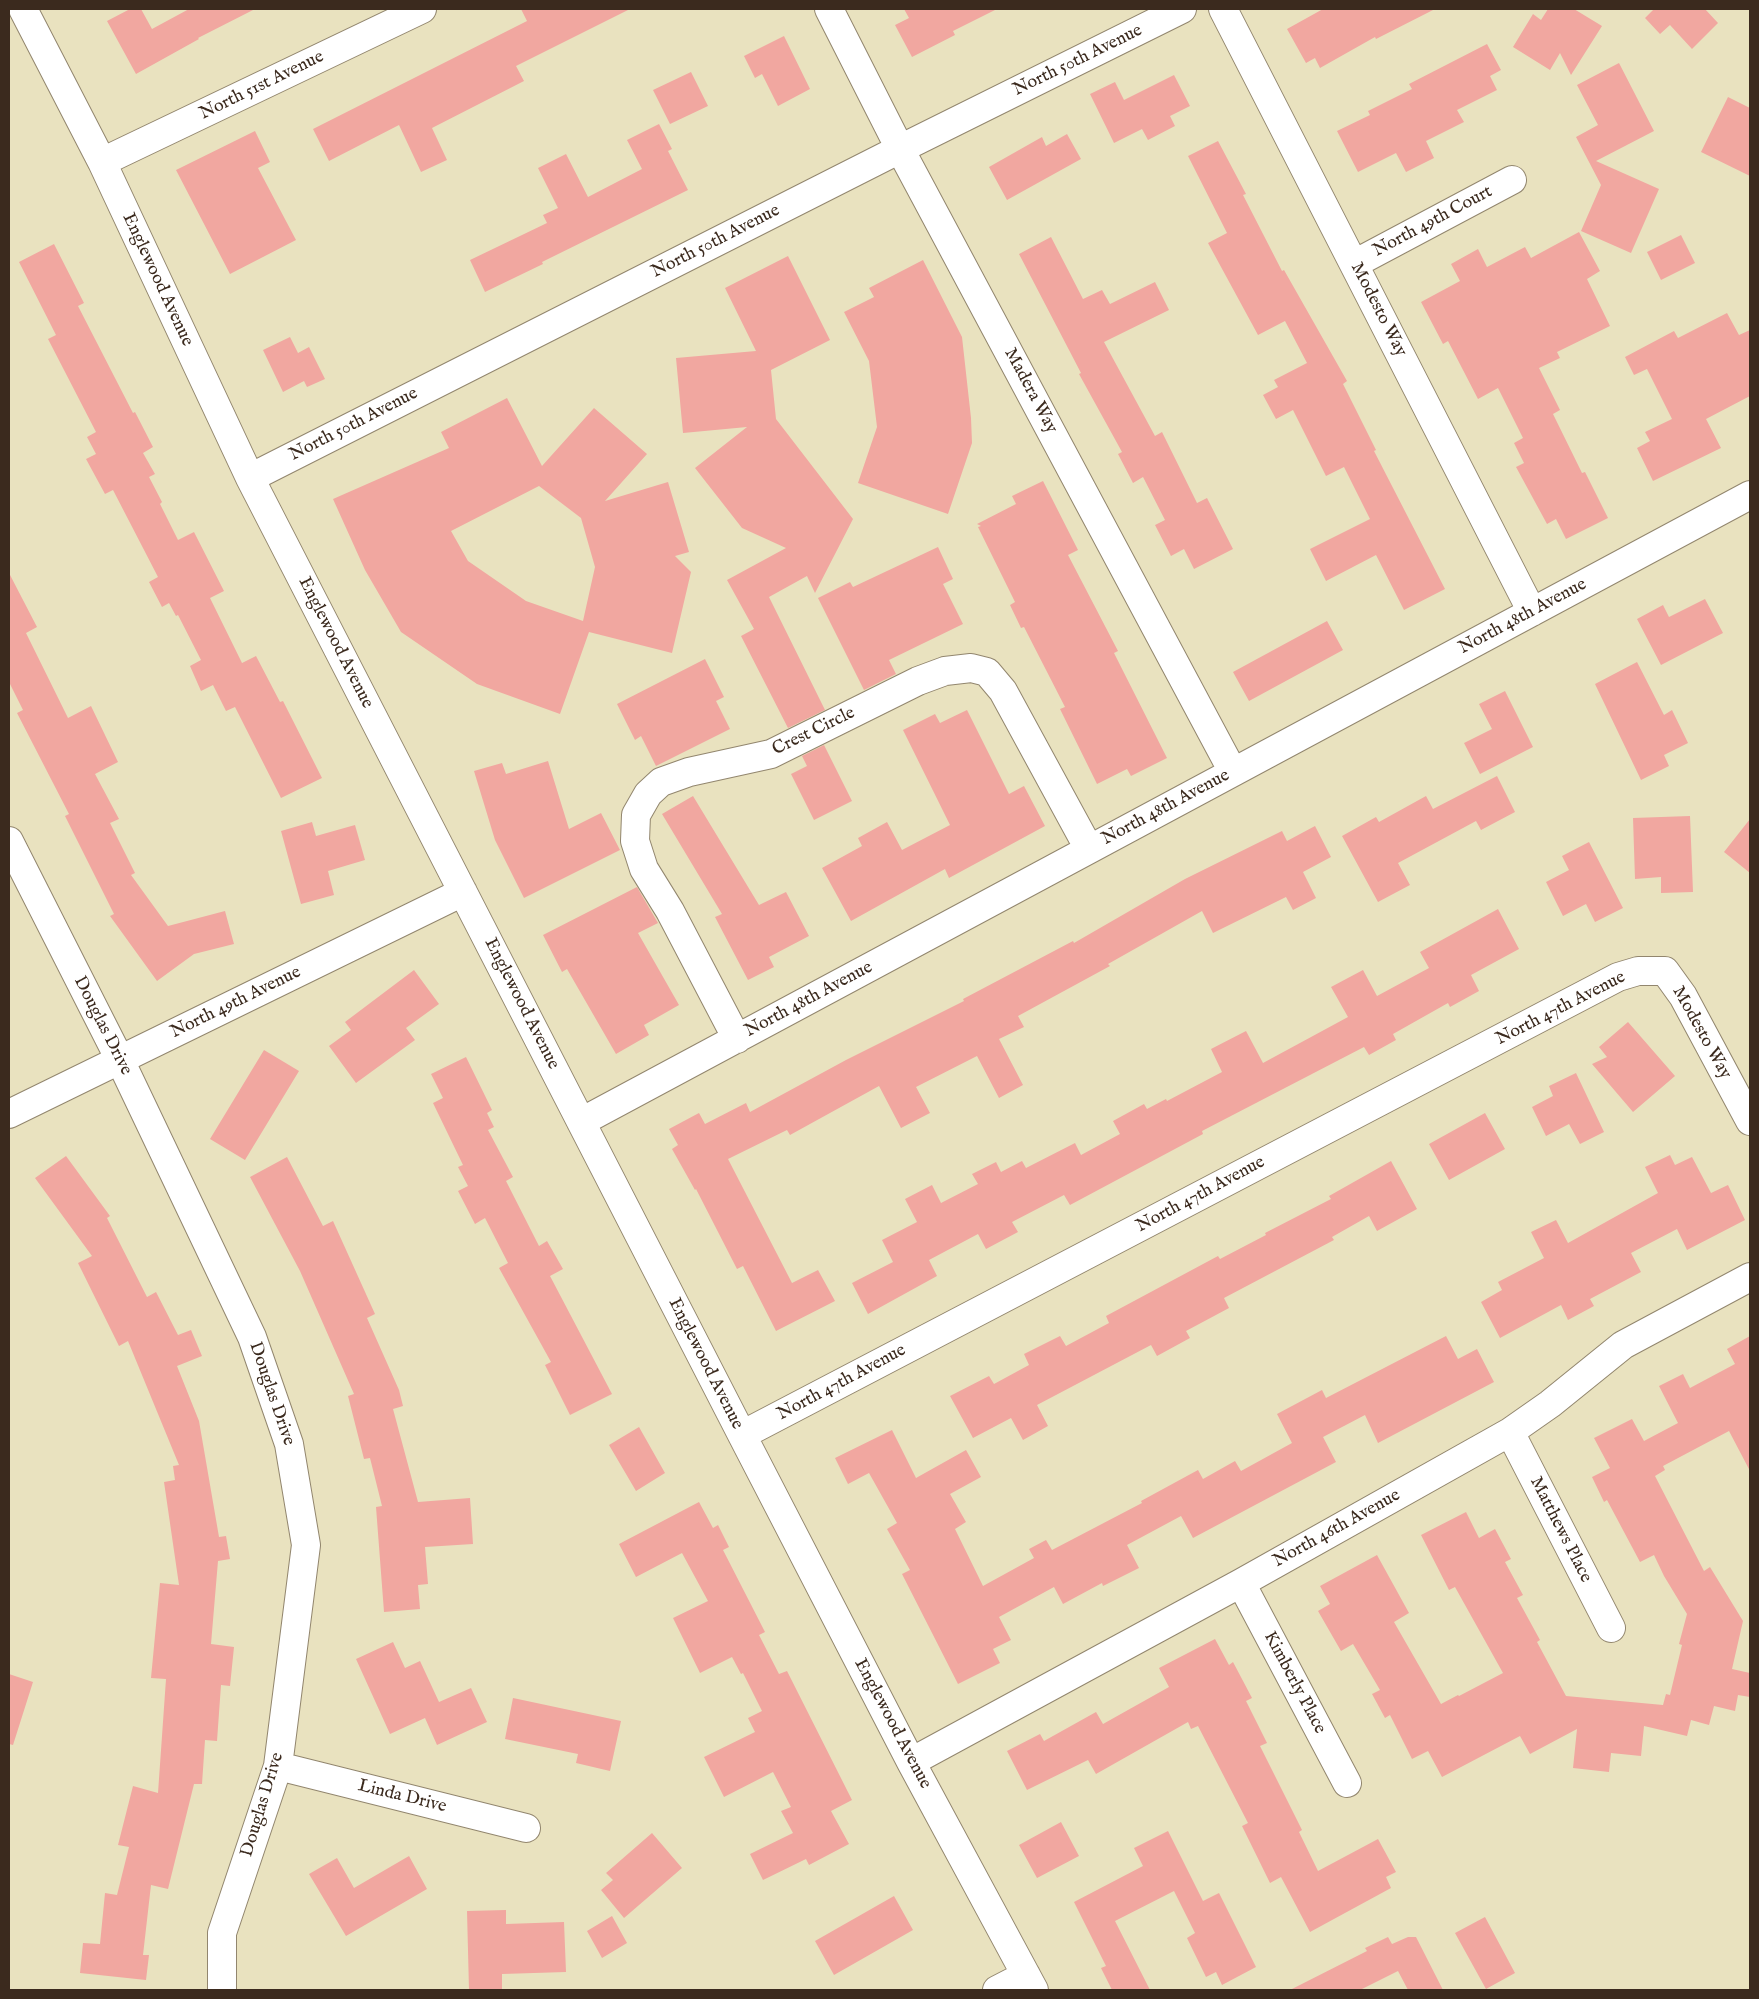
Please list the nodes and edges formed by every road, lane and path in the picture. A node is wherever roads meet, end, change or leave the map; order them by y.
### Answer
1 (23, 9) edge
2 (422, 9) edge
3 (829, 9) edge
4 (1182, 9) edge
5 (1223, 9) edge
6 (900, 149) junction
7 (102, 162) junction
8 (1512, 180) dead end
9 (1354, 264) junction
10 (250, 478) junction
11 (1750, 495) edge
12 (1532, 612) junction
13 (1233, 772) junction
14 (9, 841) edge
15 (1089, 849) junction
16 (463, 892) junction
17 (1665, 971) joint
18 (736, 1038) junction
19 (120, 1060) junction
20 (9, 1114) edge
21 (1750, 1121) edge
22 (581, 1122) junction
23 (1750, 1277) edge
24 (1510, 1432) junction
25 (742, 1435) junction
26 (1241, 1583) junction
27 (1611, 1628) dead end
28 (911, 1762) junction
29 (278, 1766) junction
30 (1347, 1783) dead end
31 (526, 1828) dead end
32 (1030, 1983) edge
33 (222, 1990) edge
34 (996, 1990) edge

1 - 7 street, Englewood Avenue
2 - 7 street, North 51st Avenue
3 - 6 street, Madera Way
4 - 6 street, North 50th Avenue
5 - 9 street, Modesto Way
6 - 10 street, North 50th Avenue
6 - 13 street, Madera Way
7 - 10 street, Englewood Avenue
8 - 9 street, North 49th Court
9 - 12 street, Modesto Way
10 - 16 street, Englewood Avenue
11 - 12 street, North 48th Avenue
12 - 13 street, North 48th Avenue
13 - 15 street, North 48th Avenue
14 - 19 street, Douglas Drive
15 - 18 street, North 48th Avenue
15 - 18 street, Crest Circle
16 - 19 street, North 49th Avenue
16 - 22 street, Englewood Avenue
17 - 21 street, Modesto Way
17 - 25 street, North 47th Avenue
18 - 22 street, North 48th Avenue
19 - 20 street, North 49th Avenue
19 - 29 street, Douglas Drive
22 - 25 street, Englewood Avenue
23 - 24 street, North 46th Avenue
24 - 26 street, North 46th Avenue
24 - 27 street, Matthews Place
25 - 28 street, Englewood Avenue
26 - 28 street, North 46th Avenue
26 - 30 street, Kimberly Place
28 - 32 street, Englewood Avenue
29 - 31 street, Linda Drive
29 - 33 street, Douglas Drive
32 - 34 street

